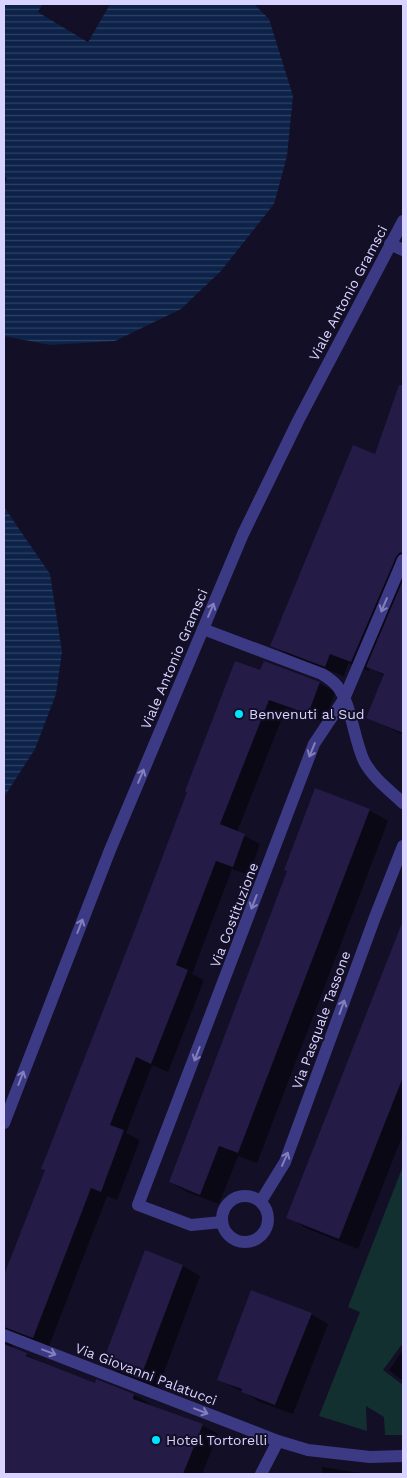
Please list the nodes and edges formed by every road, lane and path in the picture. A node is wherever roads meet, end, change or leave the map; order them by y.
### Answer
1 (403, 221) edge
2 (390, 244) junction
3 (403, 250) edge
4 (403, 560) edge
5 (203, 629) junction
6 (344, 698) junction
7 (403, 803) edge
8 (403, 846) edge
9 (4, 1123) edge
10 (260, 1201) junction
11 (222, 1222) junction
12 (4, 1335) edge
13 (278, 1441) junction
14 (403, 1456) edge
15 (261, 1474) edge

1 - 2 street, Viale Antonio Gramsci
2 - 3 street
5 -> 2 street, Viale Antonio Gramsci
4 -> 6 street, Via Costituzione
5 - 6 street
9 -> 5 street, Viale Antonio Gramsci
6 - 7 street
6 -> 11 street, Via Costituzione
10 -> 8 street, Via Pasquale Tassone
10 - 11 street
10 - 11 street
12 -> 13 street, Via Giovanni Palatucci
13 - 14 street, Via Giovanni Palatucci
13 - 15 street

